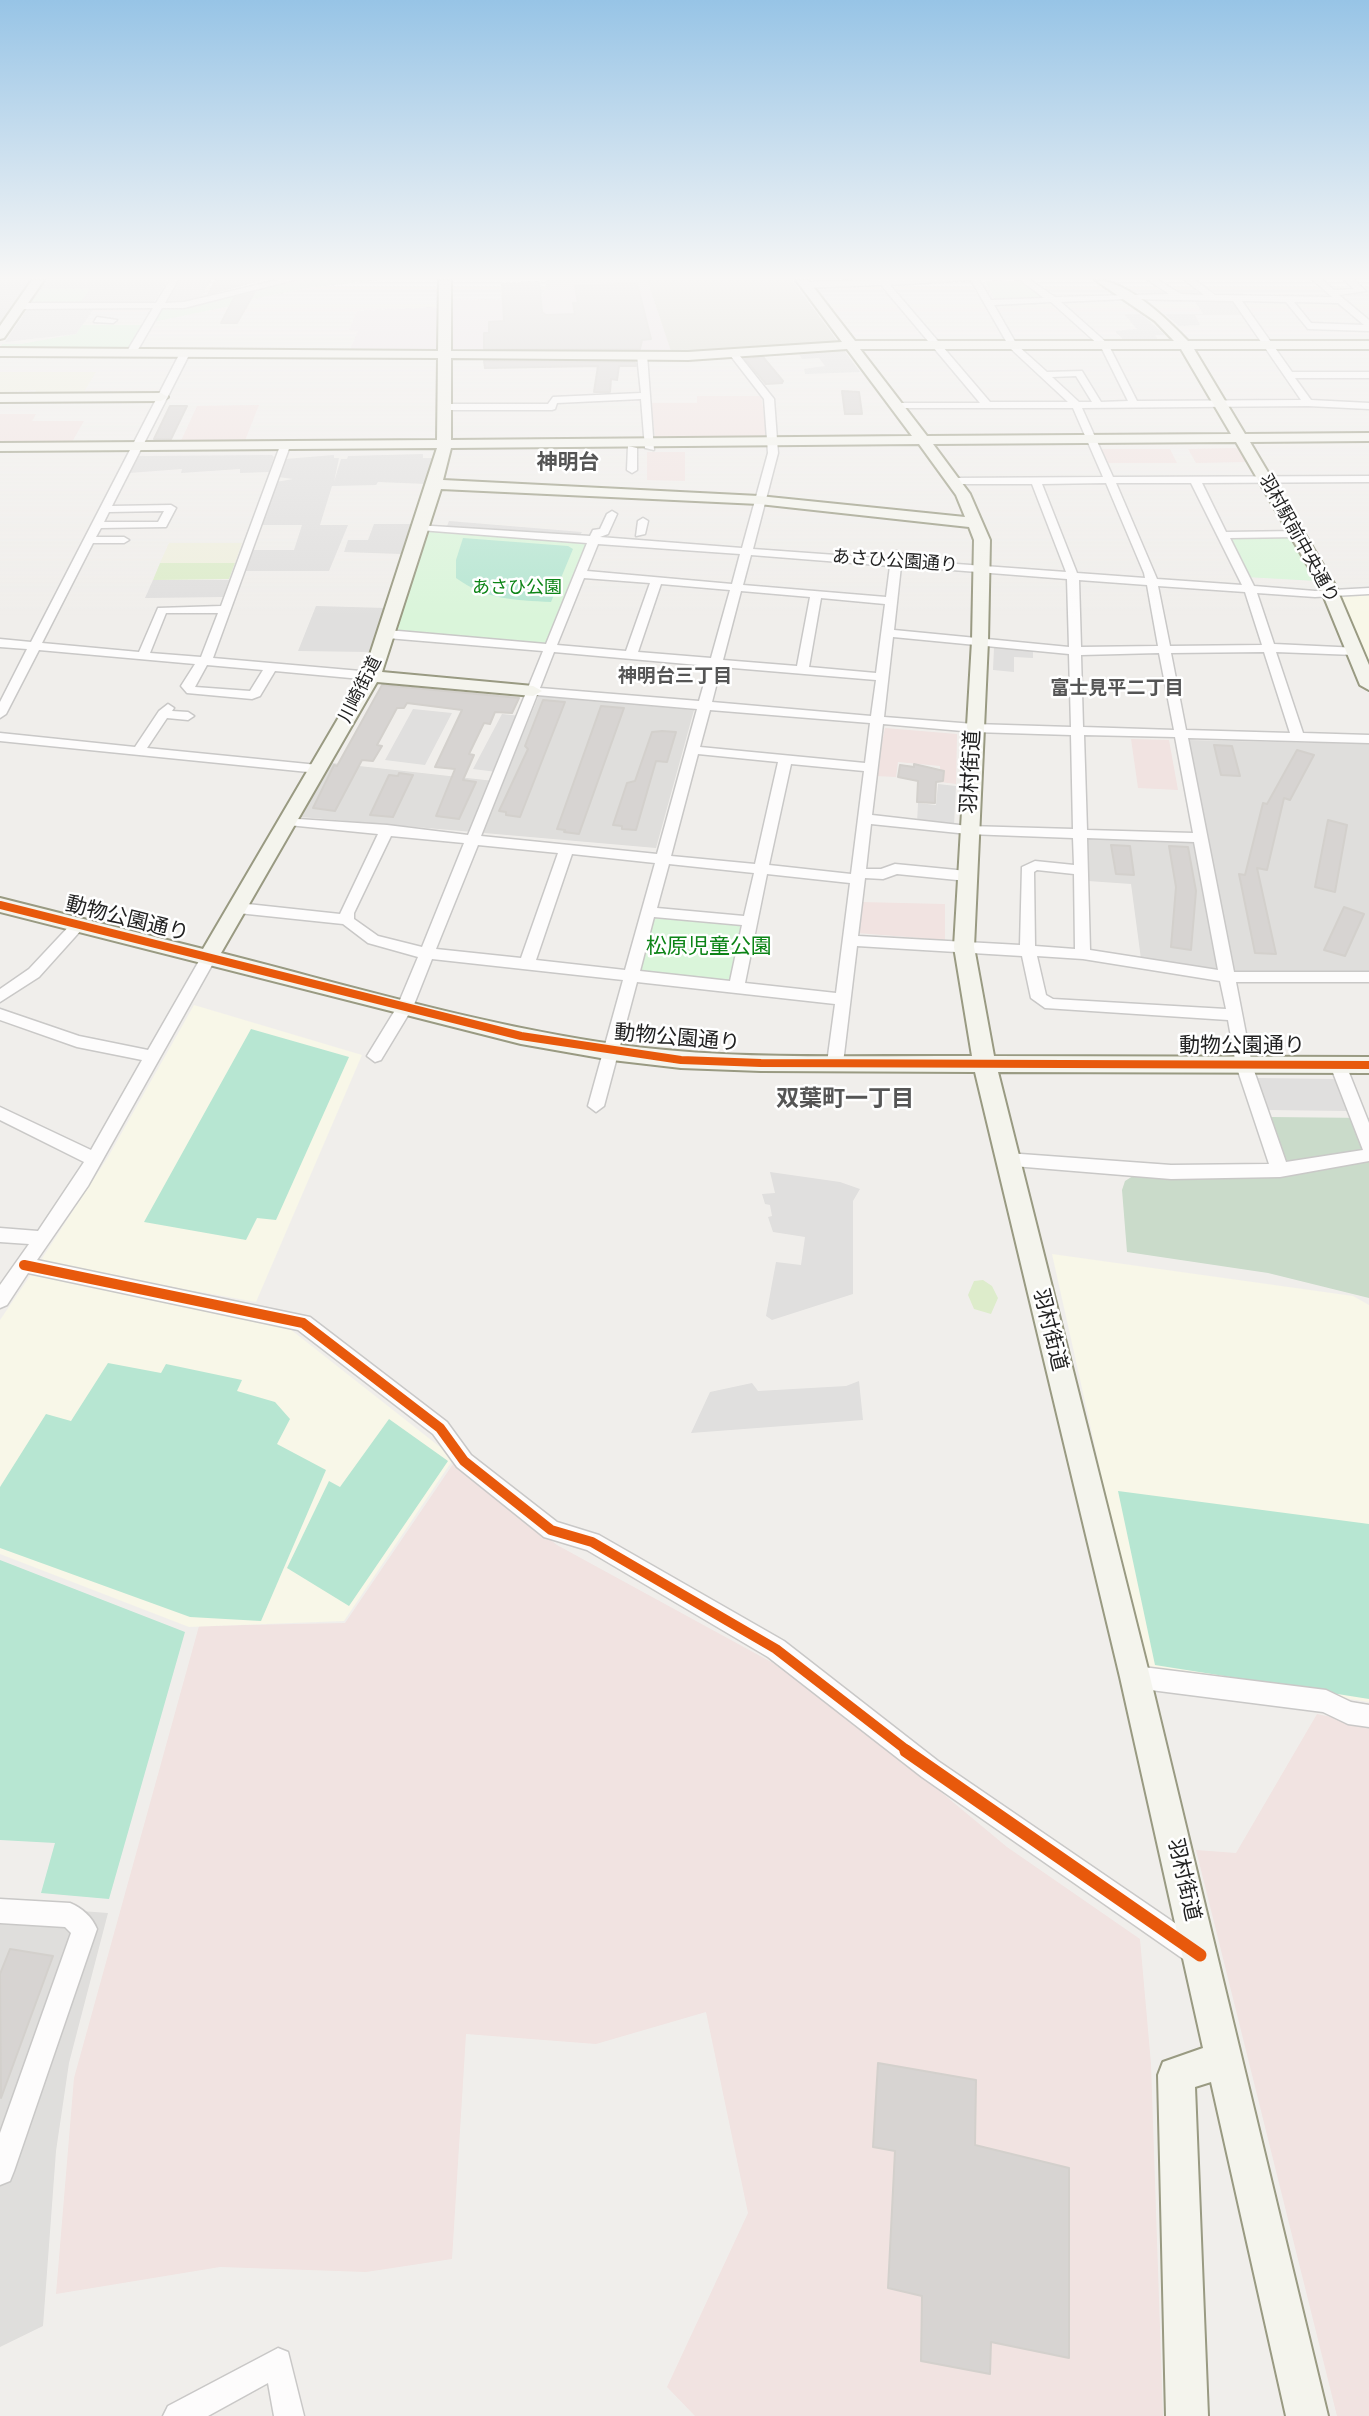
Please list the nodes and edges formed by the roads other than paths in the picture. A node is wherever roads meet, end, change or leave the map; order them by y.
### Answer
1 (163, 393) edge
2 (447, 393) edge
3 (645, 393) edge
4 (765, 393) edge
5 (887, 393) edge
6 (977, 393) edge
7 (1064, 393) edge
8 (1091, 393) edge
9 (1129, 393) edge
10 (1214, 393) edge
11 (1300, 393) edge
12 (1340, 393) dead end
13 (1369, 394) edge
14 (645, 396) junction
15 (161, 397) junction
16 (0, 398) edge
17 (1220, 403) junction
18 (1308, 403) junction
19 (1076, 404) junction
20 (1098, 404) junction
21 (1119, 404) junction
22 (1135, 404) junction
23 (1322, 404) junction
24 (987, 405) junction
25 (1015, 405) junction
26 (897, 406) junction
27 (1369, 406) edge
28 (447, 407) junction
29 (1332, 417) dead end
30 (1126, 418) dead end
31 (1021, 420) dead end
32 (1369, 437) edge
33 (1242, 441) junction
34 (1093, 442) junction
35 (924, 443) junction
36 (1369, 443) edge
37 (773, 444) junction
38 (650, 445) junction
39 (0, 447) edge
40 (446, 447) junction
41 (284, 448) junction
42 (632, 448) junction
43 (135, 449) junction
44 (0, 453) edge
45 (632, 470) dead end
46 (1206, 470) dead end
47 (1195, 480) junction
48 (1212, 480) junction
49 (1265, 480) junction
50 (954, 481) junction
51 (1036, 481) junction
52 (1109, 481) junction
53 (1363, 482) edge
54 (435, 484) junction
55 (759, 499) junction
56 (104, 509) junction
57 (612, 514) dead end
58 (643, 521) dead end
59 (422, 523) junction
60 (976, 523) junction
61 (96, 525) junction
62 (599, 534) junction
63 (640, 534) junction
64 (1298, 534) junction
65 (1223, 535) junction
66 (89, 540) junction
67 (124, 540) dead end
68 (746, 547) junction
69 (896, 558) junction
70 (982, 564) junction
71 (1071, 571) junction
72 (581, 574) junction
73 (1151, 577) junction
74 (657, 580) junction
75 (1369, 581) edge
76 (1248, 585) junction
77 (735, 587) junction
78 (1329, 589) junction
79 (1369, 590) edge
80 (816, 594) junction
81 (891, 601) junction
82 (225, 609) junction
83 (890, 633) junction
84 (387, 634) junction
85 (980, 641) junction
86 (0, 643) edge
87 (33, 646) junction
88 (552, 648) junction
89 (1270, 648) junction
90 (1167, 649) junction
91 (1077, 651) junction
92 (1355, 651) junction
93 (631, 655) junction
94 (143, 656) junction
95 (204, 661) junction
96 (715, 662) junction
97 (271, 667) junction
98 (802, 670) junction
99 (372, 676) junction
100 (883, 677) junction
101 (1369, 685) edge
102 (533, 691) junction
103 (703, 705) junction
104 (0, 714) edge
105 (188, 716) dead end
106 (879, 720) junction
107 (974, 728) junction
108 (1077, 731) junction
109 (1182, 733) junction
110 (1297, 736) junction
111 (0, 737) edge
112 (1369, 739) edge
113 (692, 750) junction
114 (138, 751) junction
115 (785, 759) junction
116 (872, 768) junction
117 (318, 769) junction
118 (866, 819) junction
119 (288, 821) junction
120 (387, 829) junction
121 (968, 830) junction
122 (1080, 834) junction
123 (475, 838) junction
124 (1200, 838) junction
125 (567, 848) junction
126 (664, 858) junction
127 (762, 869) junction
128 (1081, 870) junction
129 (858, 876) junction
130 (967, 876) junction
131 (0, 905) edge
132 (237, 908) junction
133 (650, 912) junction
134 (347, 920) junction
135 (751, 921) junction
136 (78, 925) junction
137 (850, 941) junction
138 (964, 947) junction
139 (1028, 951) junction
140 (426, 953) junction
141 (1083, 954) junction
142 (208, 958) junction
143 (527, 964) junction
144 (633, 976) junction
145 (1228, 977) junction
146 (1369, 977) edge
147 (736, 988) junction
148 (0, 997) edge
149 (842, 999) junction
150 (405, 1007) junction
151 (0, 1014) edge
152 (1234, 1015) junction
153 (612, 1052) junction
154 (375, 1056) dead end
155 (154, 1057) junction
156 (835, 1063) junction
157 (984, 1063) junction
158 (1244, 1065) junction
159 (1338, 1065) junction
160 (1369, 1065) edge
161 (596, 1106) dead end
162 (0, 1113) edge
163 (1369, 1145) edge
164 (1369, 1155) edge
165 (93, 1159) junction
166 (1007, 1160) junction
167 (1280, 1170) junction
168 (0, 1235) edge
169 (43, 1238) junction
170 (24, 1265) junction
171 (0, 1300) edge
172 (1135, 1677) junction
173 (1369, 1716) edge
174 (0, 1911) edge
175 (1200, 1955) junction
176 (1223, 2060) junction
177 (0, 2171) edge
178 (178, 2416) edge
179 (289, 2416) edge
180 (1187, 2416) edge
181 (1307, 2416) edge

1 - 15 street
2 - 28 street, 川崎街道
3 - 14 street
4 - 37 street
5 - 26 street, 羽村街道
6 - 24 street
7 - 19 street
8 - 20 street
9 - 22 street
10 - 17 street, 羽村駅前中央通り
11 - 18 street
12 - 13 street
14 - 28 street
14 - 38 street
15 - 16 street
15 - 43 street
17 - 18 street
17 - 22 street
17 - 33 street, 羽村駅前中央通り
18 - 23 street
19 - 20 street
19 - 25 street
19 - 34 street
20 - 21 street
21 - 22 street
21 - 30 street
23 - 27 street
23 - 29 street
24 - 25 street
24 - 26 street
25 - 31 street
26 - 35 street, 羽村街道
28 - 40 street, 川崎街道
32 - 33 street
33 - 34 street
33 - 36 street
33 - 49 street, 羽村駅前中央通り
34 - 35 street
34 - 52 street
35 - 37 street
35 - 50 street, 羽村街道
37 - 38 street
37 - 55 street
38 - 40 street
38 - 42 street
39 - 43 street
40 - 41 street
40 - 42 street
40 - 54 street, 川崎街道
41 - 43 street
41 - 82 street
42 - 45 street
43 - 44 street
43 - 56 street
46 - 48 street
47 - 48 street
47 - 52 street
47 - 65 street
48 - 49 street
49 - 53 street
49 - 64 street, 羽村駅前中央通り
50 - 51 street
50 - 60 street, 羽村街道
51 - 52 street
51 - 71 street
52 - 73 street
54 - 55 street
54 - 59 street, 川崎街道
55 - 60 street
55 - 68 street
56 - 61 street
56 - 61 street
57 - 62 street
58 - 63 street
59 - 62 street, あさひ公園通り
59 - 84 street, 川崎街道
60 - 70 street, 羽村街道
61 - 66 street
62 - 63 street, あさひ公園通り
62 - 68 street, あさひ公園通り
62 - 72 street
63 - 68 street, あさひ公園通り
64 - 65 street
64 - 78 street, 羽村駅前中央通り
65 - 76 street
66 - 67 street
66 - 87 street
68 - 69 street, あさひ公園通り
68 - 77 street
69 - 70 street, あさひ公園通り
69 - 81 street
70 - 71 street, あさひ公園通り
70 - 85 street, 羽村街道
71 - 73 street, あさひ公園通り
71 - 91 street
72 - 74 street
72 - 88 street
73 - 76 street, あさひ公園通り
73 - 90 street
74 - 77 street
74 - 93 street
75 - 78 street, あさひ公園通り
76 - 78 street, あさひ公園通り
76 - 89 street
77 - 80 street
77 - 96 street
78 - 79 street, あさひ公園通り
78 - 92 street, 羽村駅前中央通り
80 - 81 street
80 - 98 street
81 - 83 street
82 - 94 street
82 - 95 street
83 - 85 street
83 - 100 street
84 - 88 street
84 - 99 street, 川崎街道
85 - 91 street
85 - 107 street, 羽村街道
86 - 87 street
87 - 94 street
87 - 104 street
88 - 93 street
88 - 102 street
89 - 90 street
89 - 92 street
89 - 110 street
90 - 91 street
90 - 109 street
91 - 108 street
92 - 101 street, 羽村駅前中央通り
93 - 96 street
94 - 95 street
95 - 97 street
95 - 97 street
96 - 98 street
96 - 103 street
97 - 99 street
98 - 100 street
99 - 102 street
99 - 117 street, 川崎街道
100 - 106 street
102 - 103 street
102 - 123 street
103 - 106 street
103 - 113 street
105 - 114 street
106 - 107 street
106 - 116 street
107 - 108 street
107 - 121 street, 羽村街道
108 - 109 street
108 - 122 street
109 - 110 street
109 - 124 street
110 - 112 street
111 - 114 street
113 - 115 street
113 - 126 street
114 - 117 street
115 - 116 street
115 - 127 street
116 - 118 street
117 - 119 street, 川崎街道
118 - 121 street
118 - 129 street
119 - 120 street
119 - 132 street, 川崎街道
120 - 123 street
120 - 134 street
121 - 122 street
121 - 130 street, 羽村街道
122 - 124 street
122 - 128 street
123 - 125 street
123 - 140 street
124 - 145 street
125 - 126 street
125 - 143 street
126 - 127 street
126 - 133 street
127 - 129 street
127 - 135 street
128 - 139 street
128 - 141 street
129 - 130 street
129 - 137 street
130 - 138 street, 羽村街道
131 - 136 street, 動物公園通り
132 - 134 street
132 - 142 street, 川崎街道
133 - 135 street
133 - 144 street
134 - 140 street
135 - 147 street
136 - 142 street, 動物公園通り
136 - 148 street
137 - 138 street
137 - 149 street
138 - 139 street
138 - 157 street, 羽村街道
139 - 141 street
139 - 152 street
140 - 143 street
140 - 150 street
141 - 145 street
142 - 150 street, 動物公園通り
142 - 155 street
143 - 144 street
144 - 147 street
144 - 153 street
145 - 146 street
145 - 152 street
147 - 149 street
149 - 156 street
150 - 153 street, 動物公園通り
150 - 154 street
151 - 155 street
152 - 158 street
153 - 156 street, 動物公園通り
153 - 161 street
155 - 165 street
156 - 157 street, 動物公園通り
157 - 158 street, 動物公園通り
157 - 166 street, 羽村街道
158 - 159 street, 動物公園通り
158 - 167 street
159 - 160 street, 動物公園通り
159 - 163 street
162 - 165 street
164 - 167 street
165 - 169 street
166 - 167 street
166 - 172 street, 羽村街道
168 - 169 street
169 - 170 street
170 - 171 street
170 - 175 street
172 - 173 street
172 - 175 street, 羽村街道
174 - 177 street
175 - 176 street, 羽村街道
176 - 180 street
176 - 181 street, 羽村街道
178 - 179 street

